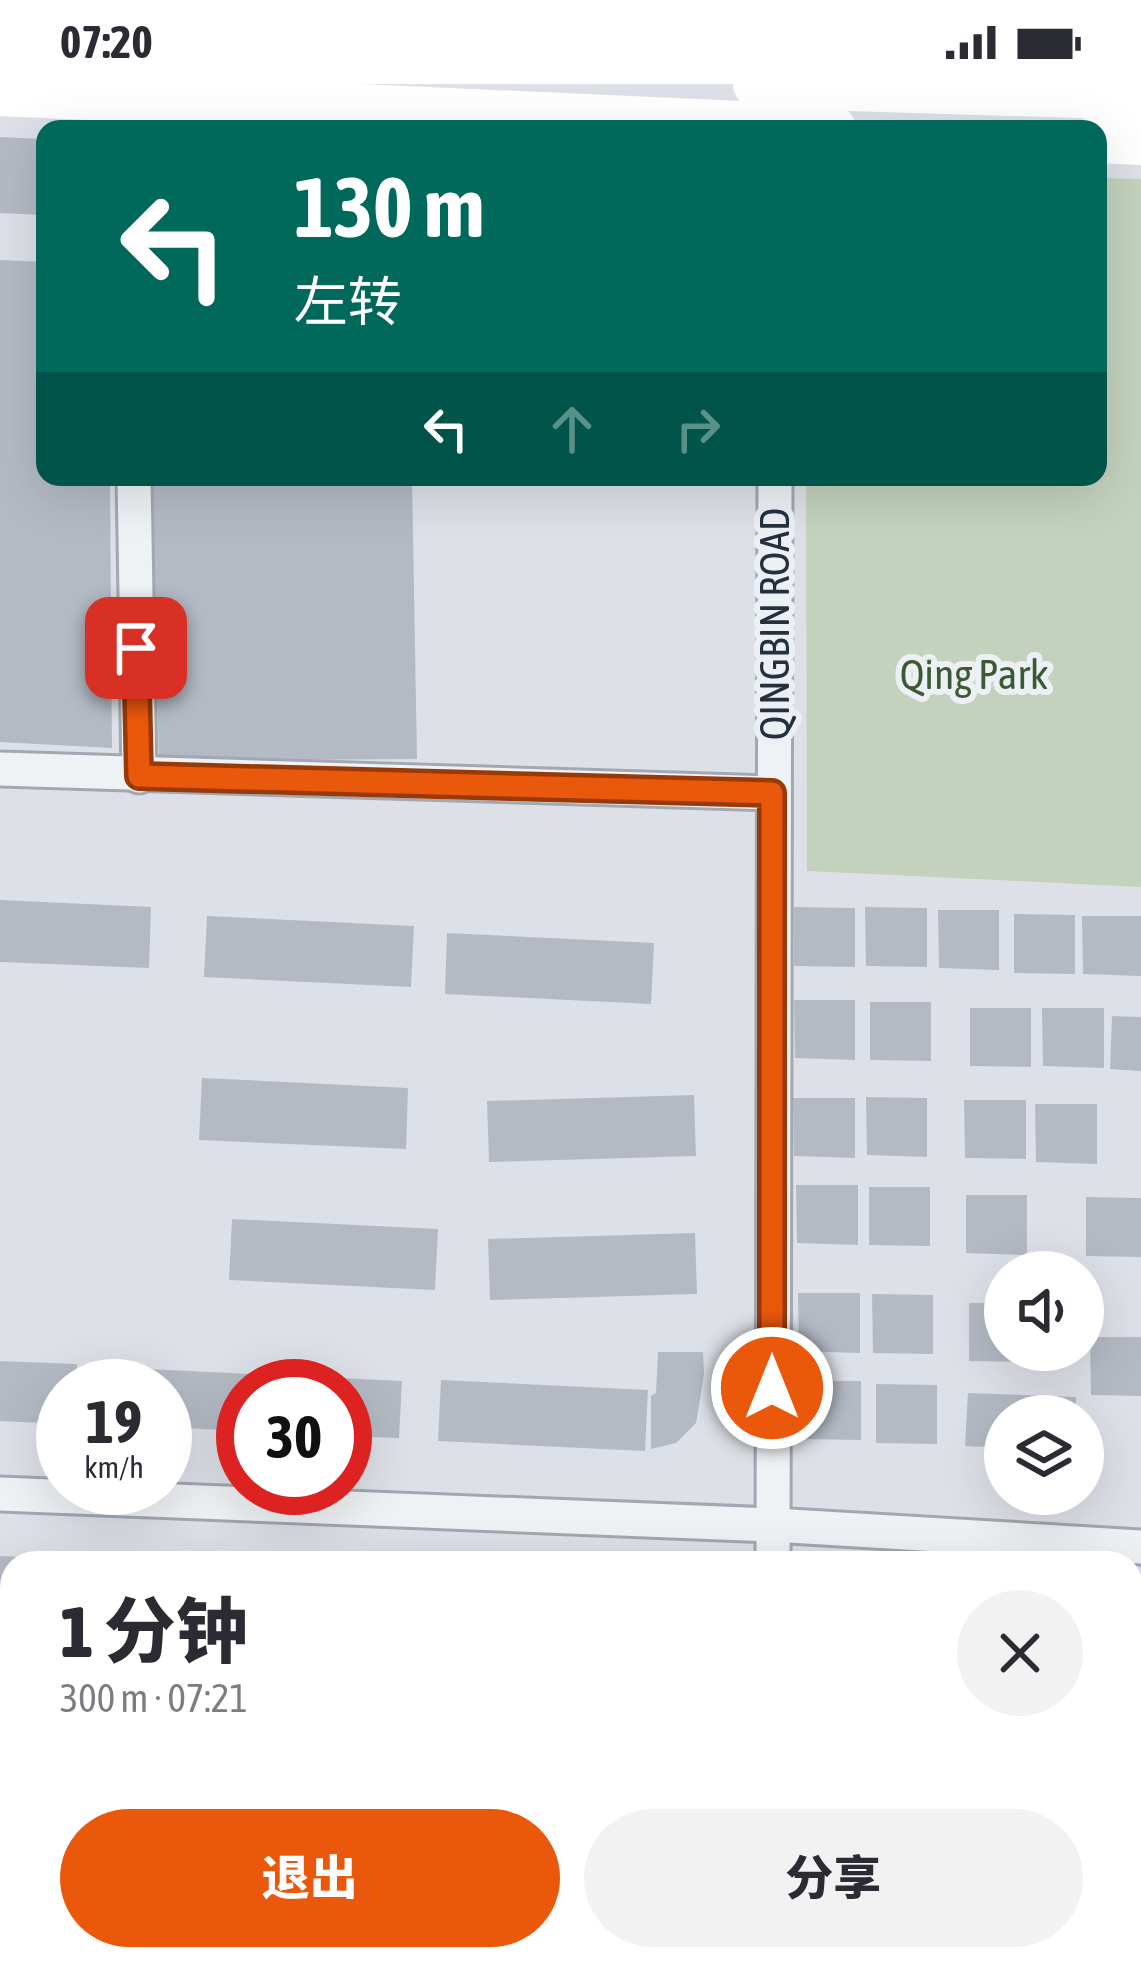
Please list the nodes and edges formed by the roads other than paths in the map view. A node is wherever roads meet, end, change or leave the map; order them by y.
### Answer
1 (0, 92) edge
2 (1141, 96) edge
3 (128, 104) edge
4 (772, 106) edge
5 (809, 120) edge
6 (1107, 139) edge
7 (1141, 141) edge
8 (134, 486) edge
9 (775, 486) edge
10 (0, 769) edge
11 (139, 776) junction
12 (772, 793) junction
13 (0, 1494) edge
14 (773, 1525) junction
15 (1141, 1547) edge
16 (773, 1551) edge

1 - 3 street
2 - 4 street
3 - 4 street
4 - 5 street
6 - 7 street
8 - 11 street
9 - 12 street, QINGBIN ROAD
10 - 11 street
11 - 12 street
12 - 14 street, QINGBIN ROAD
13 - 14 street
14 - 15 street
14 - 16 street, QINGBIN ROAD

